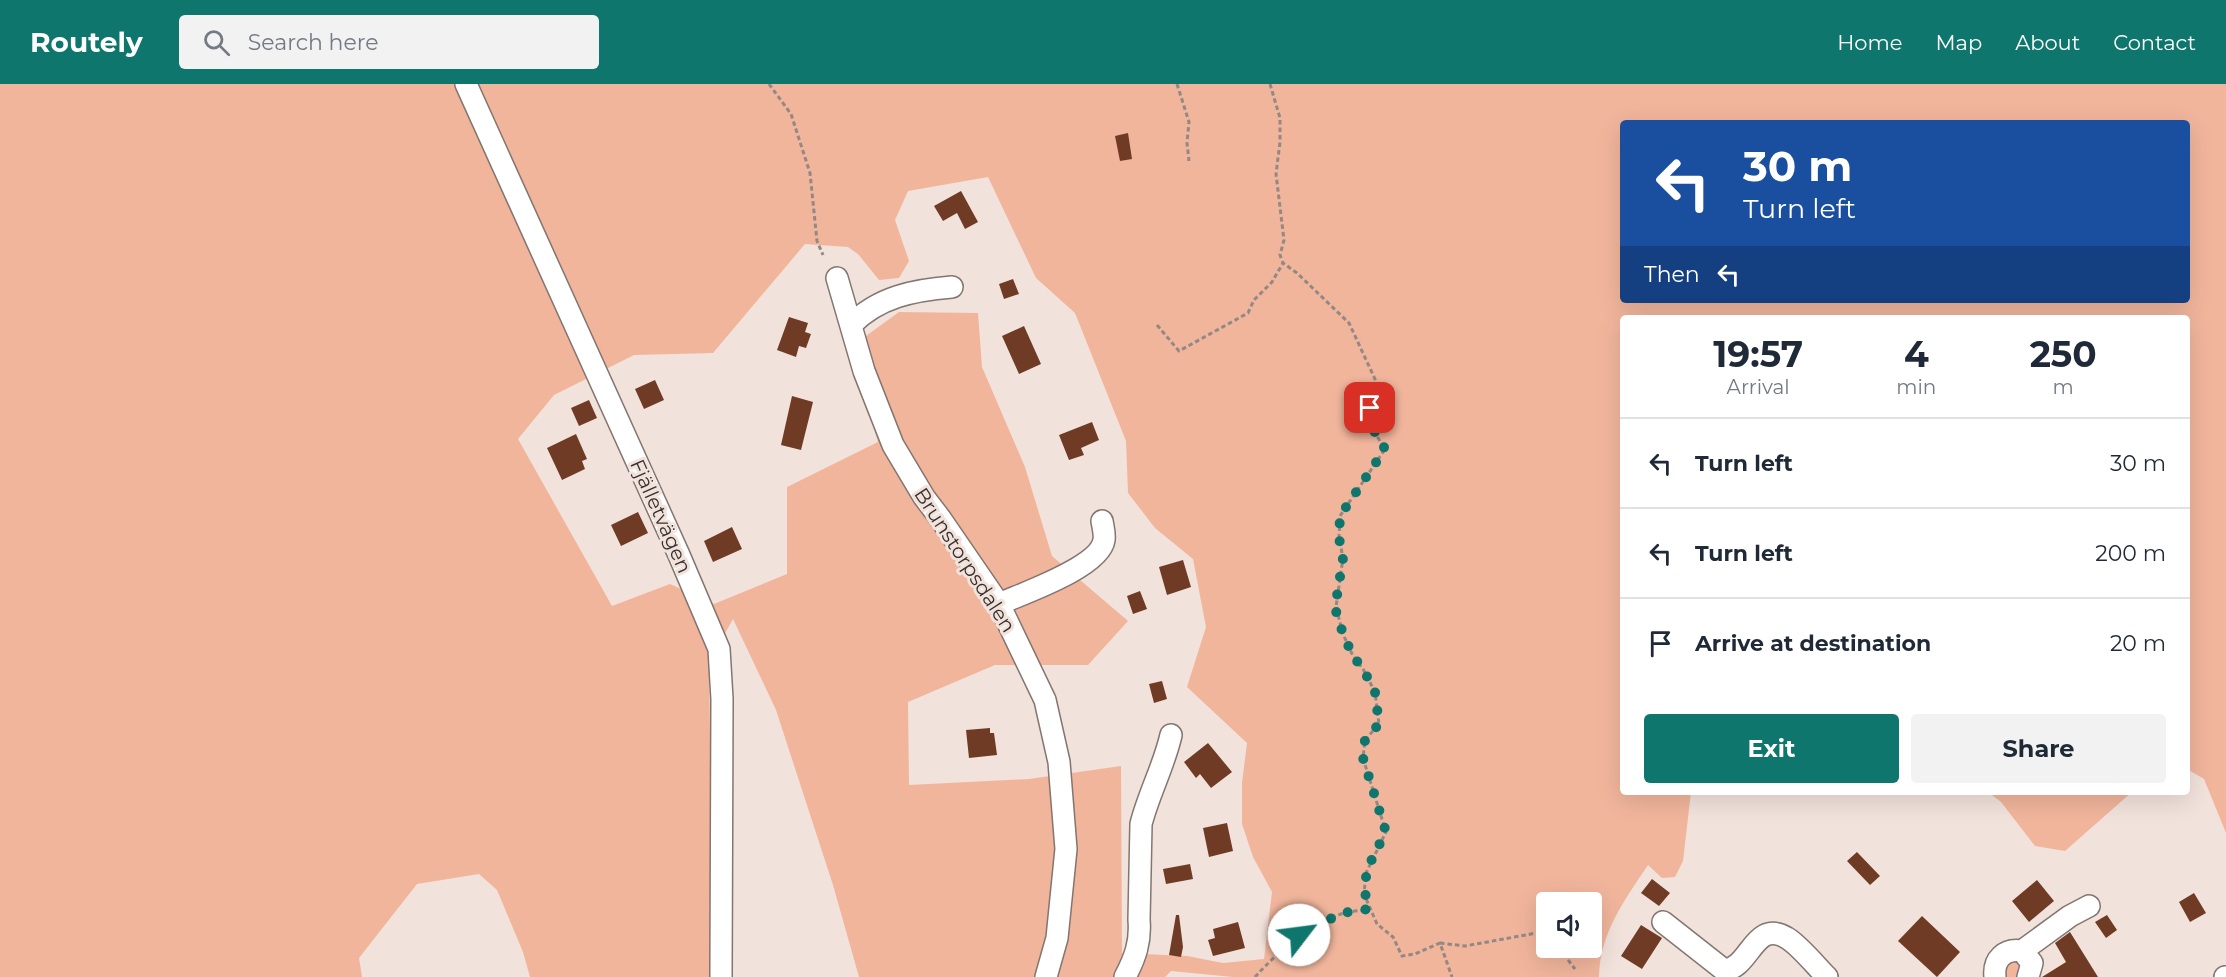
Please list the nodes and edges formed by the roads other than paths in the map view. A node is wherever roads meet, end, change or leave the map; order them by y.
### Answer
1 (466, 84) edge
2 (837, 278) dead end
3 (952, 287) dead end
4 (851, 325) junction
5 (1102, 521) dead end
6 (999, 604) junction
7 (1171, 735) dead end
8 (2089, 906) dead end
9 (1664, 922) dead end
10 (2022, 951) junction
11 (721, 977) edge
12 (1046, 977) edge
13 (1125, 977) edge
14 (1827, 977) edge
15 (1995, 977) edge
16 (2028, 977) edge

1 - 11 street, Fjälletvägen
2 - 4 street, Brunstorpsdalen
3 - 4 street
4 - 6 street, Brunstorpsdalen
5 - 6 street
6 - 12 street, Brunstorpsdalen
7 - 13 street
8 - 10 street
9 - 14 street
10 - 15 street
10 - 16 street

